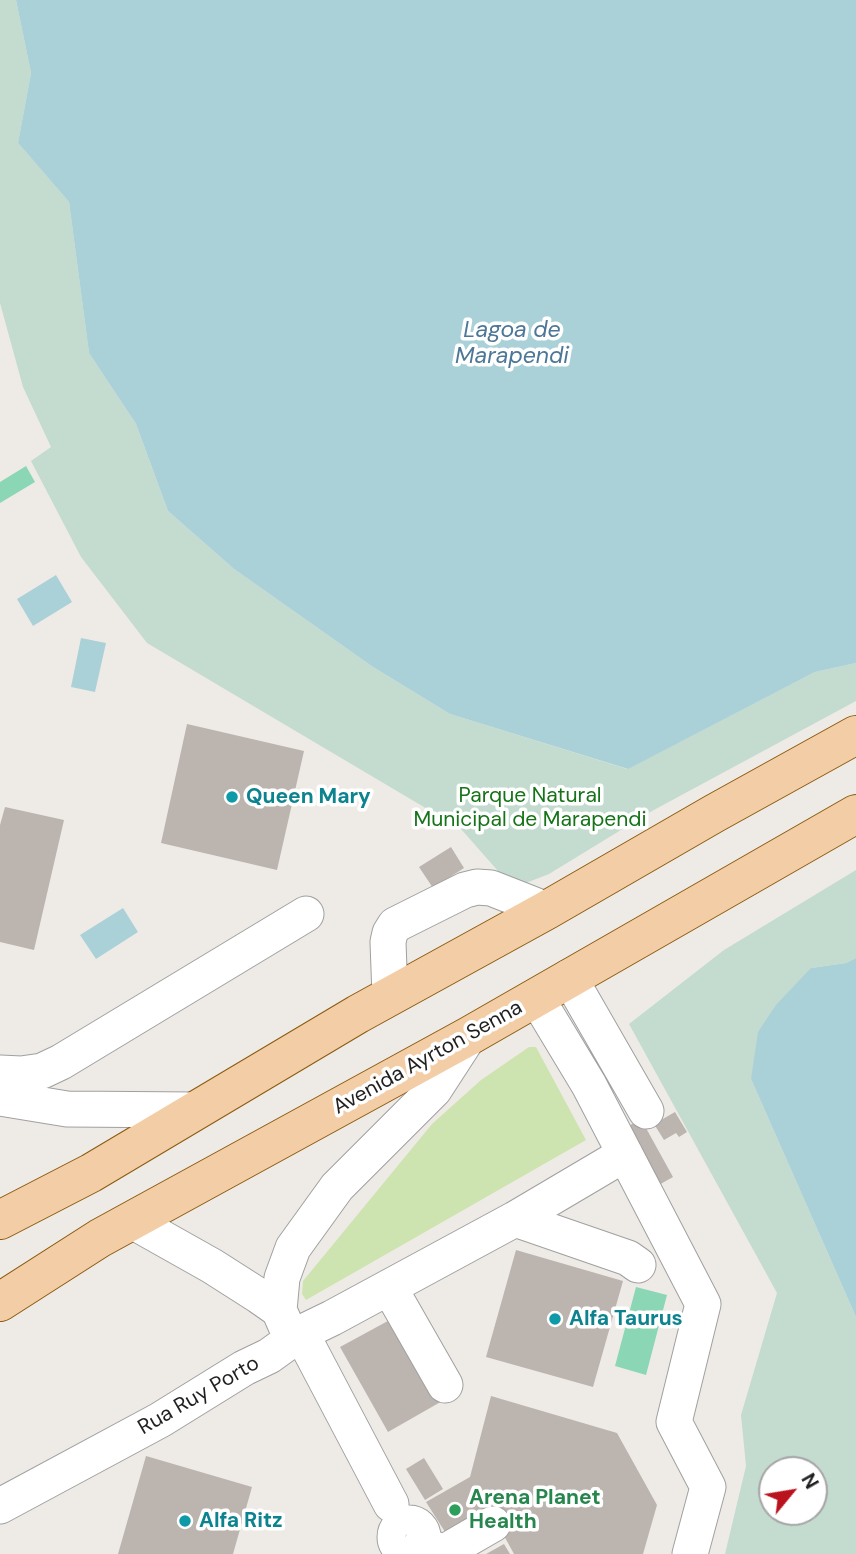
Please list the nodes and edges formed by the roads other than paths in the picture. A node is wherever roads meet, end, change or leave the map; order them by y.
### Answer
1 (856, 734) edge
2 (856, 814) edge
3 (547, 910) junction
4 (306, 915) dead end
5 (569, 977) junction
6 (390, 996) junction
7 (536, 997) junction
8 (468, 1036) junction
9 (61, 1062) junction
10 (0, 1073) edge
11 (0, 1098) edge
12 (67, 1109) junction
13 (196, 1110) junction
14 (646, 1111) dead end
15 (625, 1154) junction
16 (515, 1219) junction
17 (0, 1220) edge
18 (132, 1221) junction
19 (638, 1265) dead end
20 (393, 1285) junction
21 (0, 1303) edge
22 (291, 1327) junction
23 (445, 1385) dead end
24 (0, 1506) edge
25 (493, 1524) dead end
26 (402, 1536) edge
27 (690, 1554) edge

1 - 3 main road
2 - 5 main road, Avenida Ayrton Senna
3 - 6 main road
3 - 6 street
4 - 9 street
5 - 7 main road, Avenida Ayrton Senna
5 - 14 street
6 - 13 main road
7 - 8 main road, Avenida Ayrton Senna
7 - 15 street
8 - 18 main road, Avenida Ayrton Senna
8 - 22 street
9 - 10 street
9 - 12 street
11 - 12 street
12 - 13 street
13 - 17 main road
15 - 16 street, Rua Ruy Porto
15 - 27 street
16 - 19 street
16 - 20 street, Rua Ruy Porto
18 - 21 main road, Avenida Ayrton Senna
18 - 22 street
20 - 22 street, Rua Ruy Porto
20 - 23 street
22 - 24 street, Rua Ruy Porto
22 - 26 street
25 - 26 street

